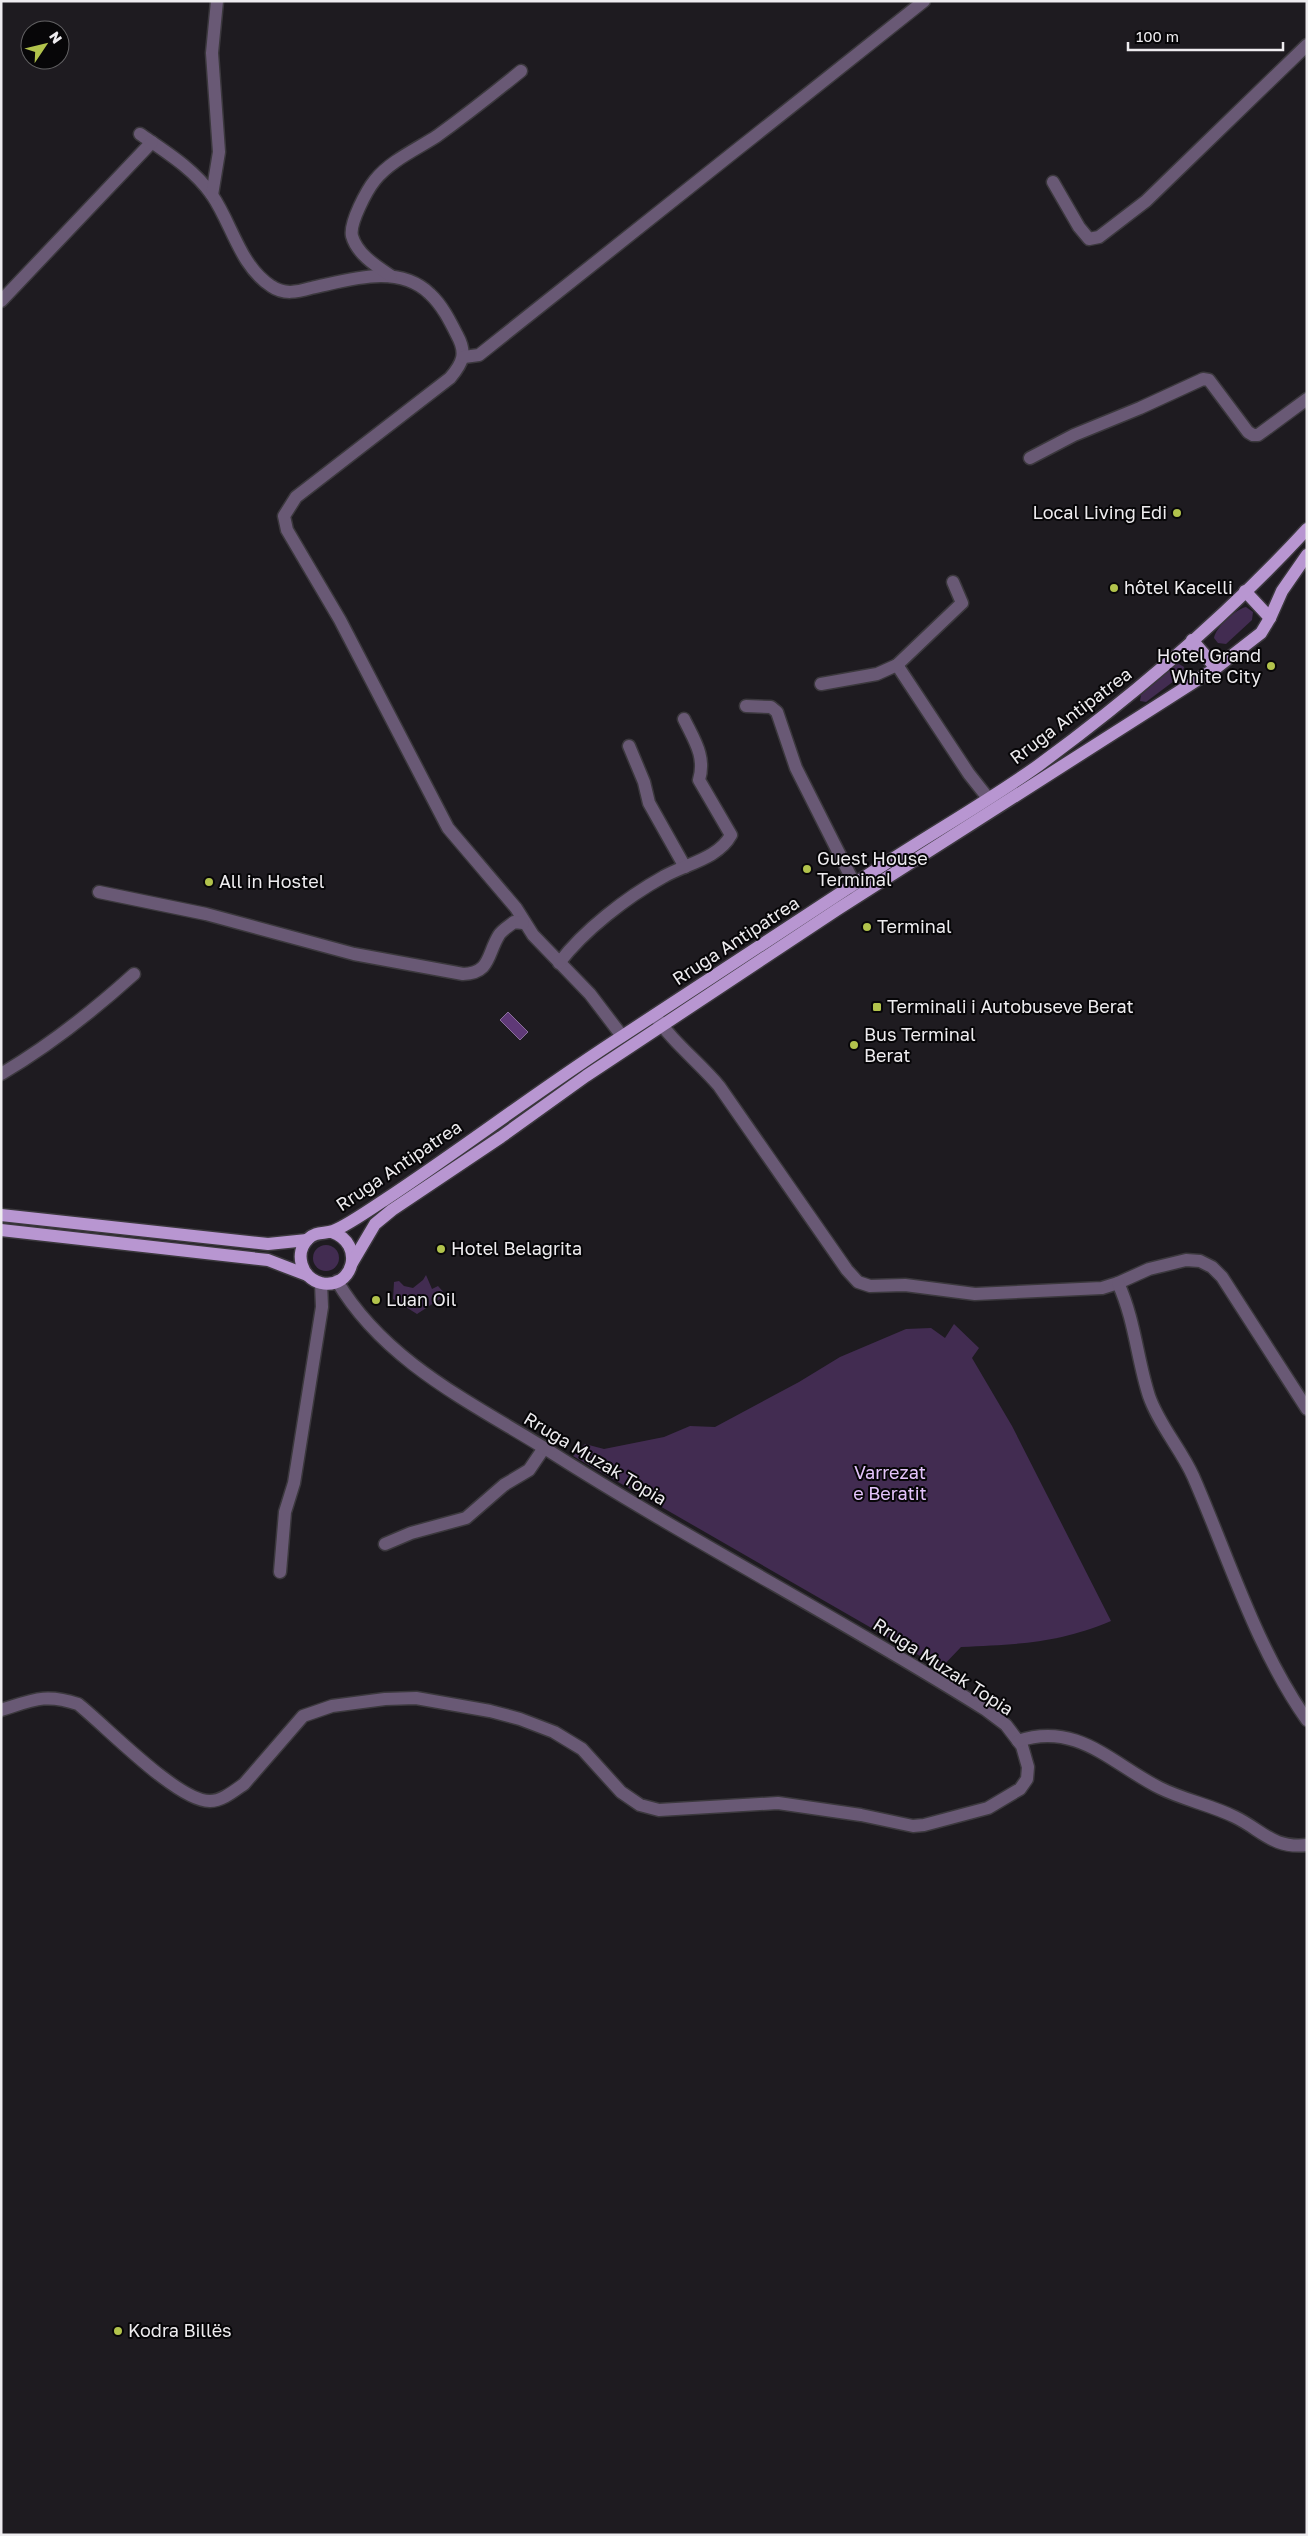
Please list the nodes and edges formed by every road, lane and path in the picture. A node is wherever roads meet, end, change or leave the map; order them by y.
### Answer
1 (216, 1) edge
2 (924, 1) edge
3 (1307, 46) edge
4 (521, 70) dead end
5 (140, 134) dead end
6 (152, 142) junction
7 (1053, 182) dead end
8 (212, 195) junction
9 (391, 276) junction
10 (1, 301) edge
11 (464, 357) junction
12 (1307, 399) edge
13 (1030, 458) dead end
14 (1307, 529) edge
15 (1307, 555) edge
16 (953, 582) dead end
17 (1245, 591) junction
18 (1270, 618) junction
19 (1192, 640) junction
20 (897, 665) junction
21 (1216, 668) junction
22 (821, 684) dead end
23 (746, 706) dead end
24 (684, 719) dead end
25 (629, 746) dead end
26 (1041, 771) junction
27 (988, 798) junction
28 (685, 866) junction
29 (854, 884) junction
30 (99, 892) dead end
31 (861, 895) junction
32 (523, 923) junction
33 (756, 956) junction
34 (559, 963) junction
35 (134, 974) dead end
36 (655, 1015) junction
37 (662, 1026) junction
38 (622, 1036) junction
39 (1, 1074) edge
40 (493, 1125) junction
41 (501, 1137) junction
42 (1, 1215) edge
43 (1, 1230) edge
44 (332, 1232) junction
45 (307, 1240) junction
46 (351, 1265) junction
47 (307, 1275) junction
48 (337, 1281) junction
49 (321, 1283) junction
50 (1118, 1283) junction
51 (1307, 1409) edge
52 (544, 1448) junction
53 (385, 1544) dead end
54 (280, 1572) dead end
55 (1, 1710) edge
56 (1307, 1720) edge
57 (1018, 1741) junction
58 (1307, 1846) edge

1 - 8 street
2 - 11 street
3 - 7 street
4 - 9 street
5 - 6 street
6 - 8 street
6 - 10 street
8 - 9 street
9 - 11 street
11 - 32 street
12 - 13 street
14 - 17 main road, Rruga Antipatrea
15 - 18 main road, Rruga Antipatrea
16 - 20 street
17 - 18 main road
17 - 19 main road, Rruga Antipatrea
18 - 21 main road, Rruga Antipatrea
19 - 21 main road
19 - 26 main road, Rruga Antipatrea
20 - 22 street
20 - 27 street
21 - 26 main road, Rruga Antipatrea
23 - 29 street
24 - 28 street
25 - 28 street
26 - 27 main road, Rruga Antipatrea
26 - 31 main road, Rruga Antipatrea
27 - 29 main road, Rruga Antipatrea
28 - 34 street
29 - 31 street
29 - 33 main road, Rruga Antipatrea
30 - 32 street
31 - 33 main road, Rruga Antipatrea
32 - 34 street
33 - 36 main road, Rruga Antipatrea
33 - 37 main road, Rruga Antipatrea
34 - 38 street
35 - 39 street
36 - 37 street
36 - 38 main road, Rruga Antipatrea
37 - 41 main road, Rruga Antipatrea
37 - 50 street
38 - 40 main road, Rruga Antipatrea
40 - 41 street
40 - 44 main road, Rruga Antipatrea
41 - 46 main road, Rruga Antipatrea
42 - 45 main road, Rruga Antipatrea
43 - 47 main road
44 - 45 main road, Rruga Antipatrea
44 - 46 main road, Rruga Antipatrea
45 - 47 main road
46 - 48 main road, Rruga Antipatrea
47 - 49 main road
48 - 49 main road
48 - 52 street, Rruga Muzak Topia
49 - 54 street
50 - 51 street
50 - 56 street
52 - 53 street
52 - 57 street, Rruga Muzak Topia
55 - 57 street, Rruga Muzak Topia
57 - 58 street

